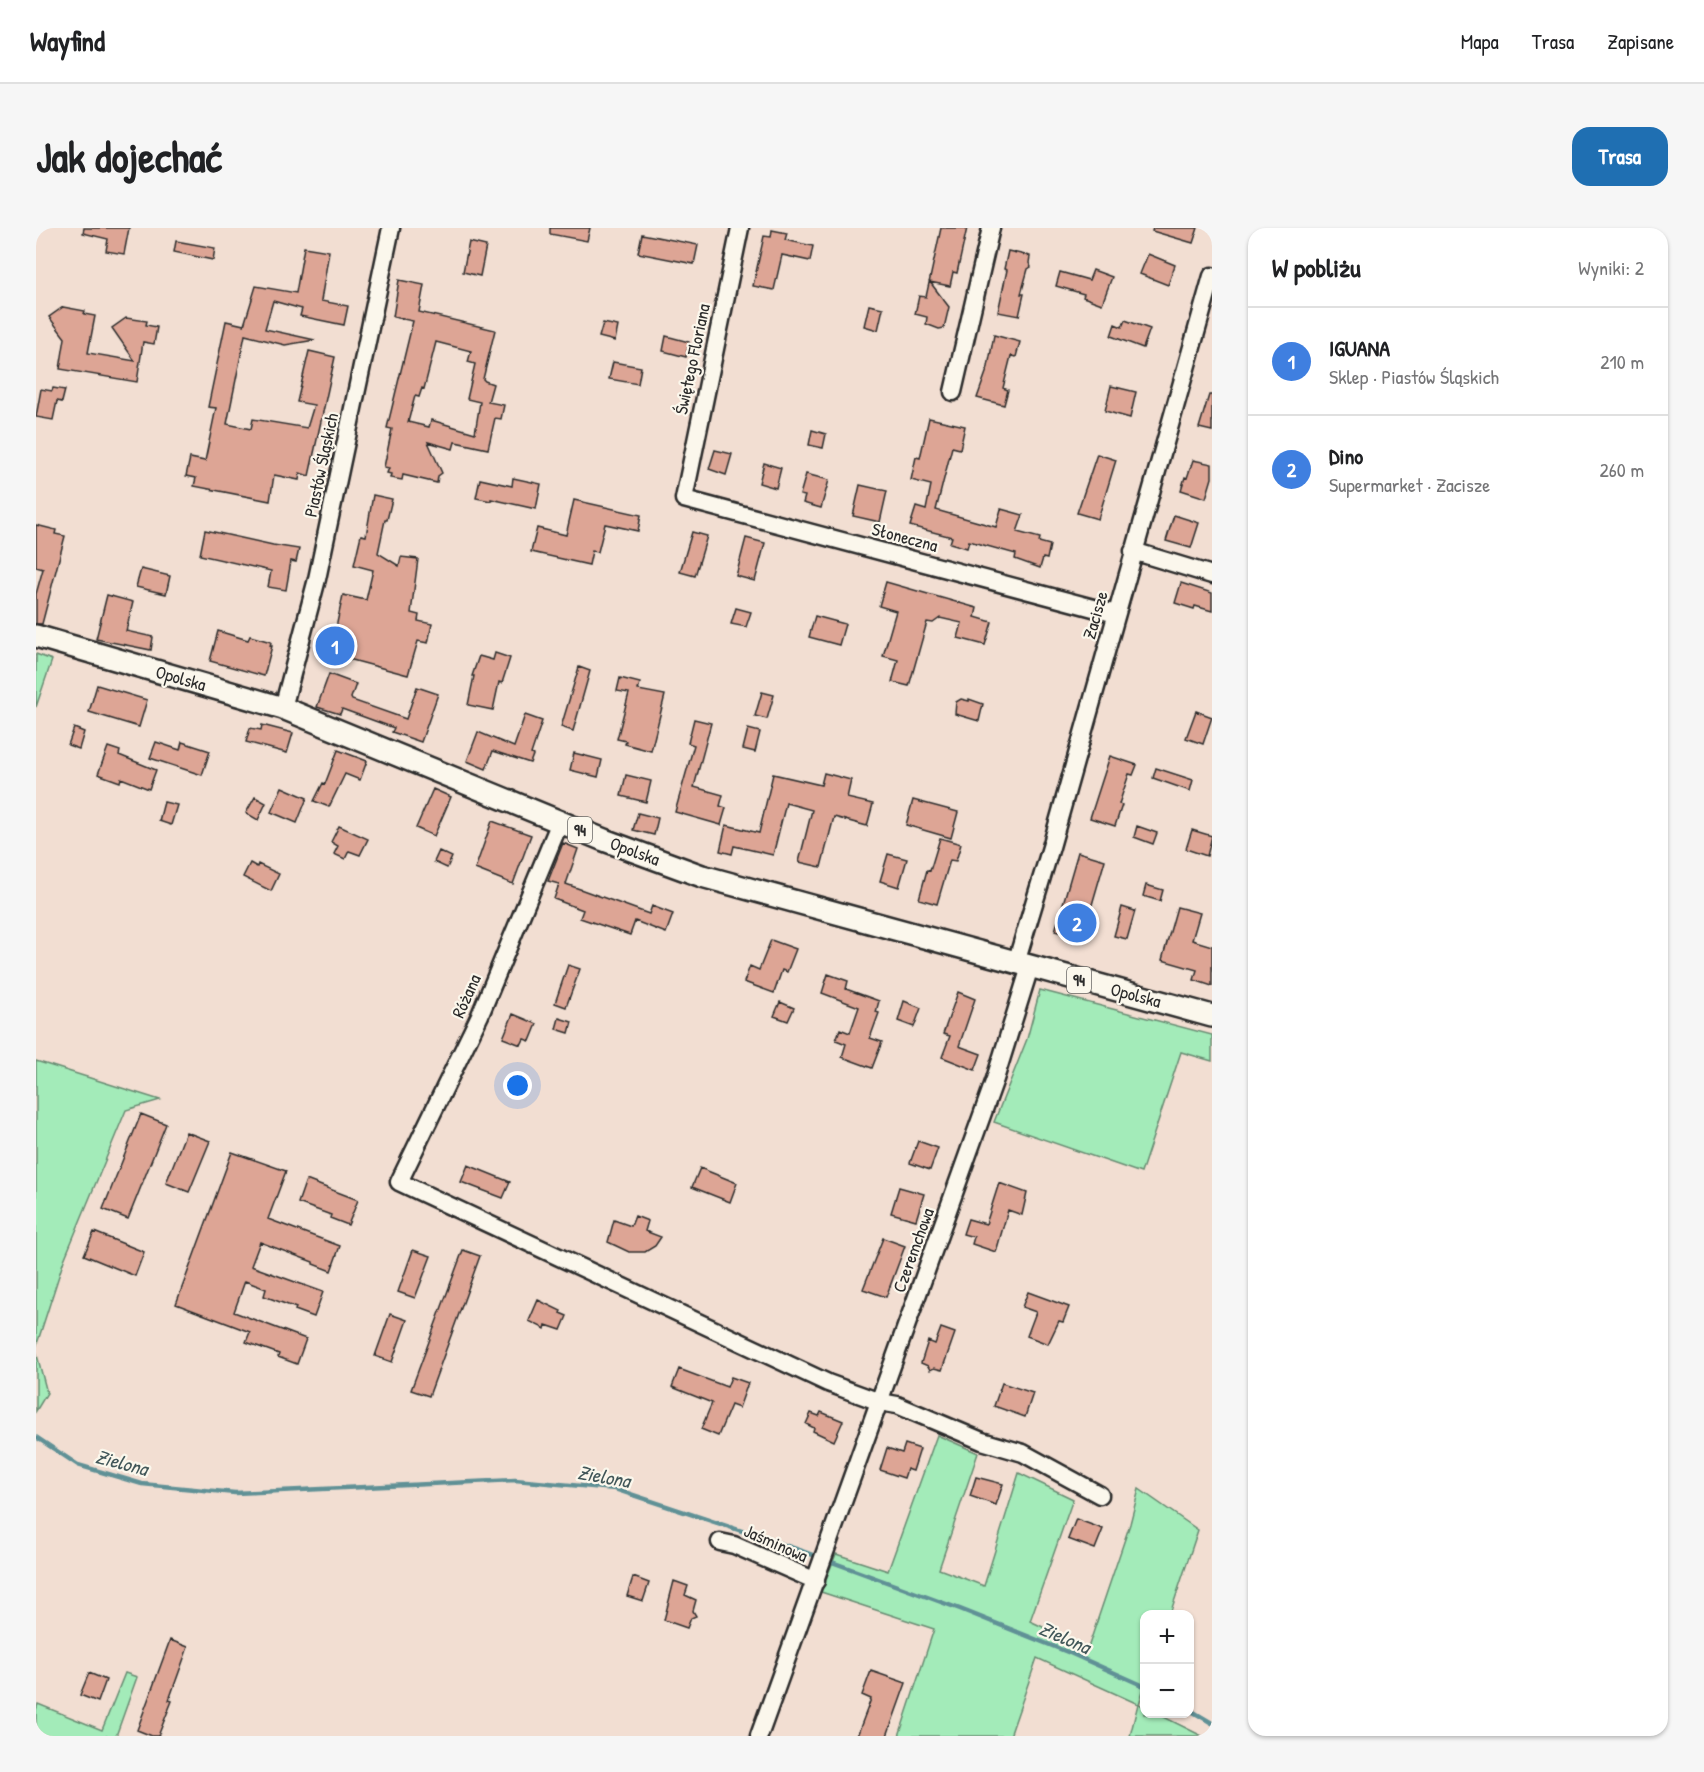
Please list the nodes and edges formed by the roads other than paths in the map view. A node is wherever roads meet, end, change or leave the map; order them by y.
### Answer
1 (391, 228) edge
2 (740, 228) edge
3 (991, 228) edge
4 (1212, 276) edge
5 (953, 392) dead end
6 (684, 499) joint
7 (1133, 551) junction
8 (1212, 575) edge
9 (1116, 614) junction
10 (36, 636) edge
11 (283, 708) junction
12 (560, 822) junction
13 (1023, 965) junction
14 (1212, 1016) edge
15 (880, 1402) junction
16 (1100, 1495) dead end
17 (720, 1542) dead end
18 (818, 1576) junction
19 (759, 1736) edge

1 - 11 street, Piastów Śląskich
2 - 6 street, Świętego Floriana
3 - 5 street
4 - 7 street, Zacisze
6 - 9 street, Słoneczna
7 - 8 street
7 - 9 street, Zacisze
9 - 13 street, Zacisze
10 - 11 main road, Opolska / 94
11 - 12 main road, Opolska / 94
12 - 13 main road, Opolska / 94
12 - 15 street, Różana
13 - 14 main road, Opolska / 94
13 - 15 street, Czeremchowa
15 - 16 street
15 - 18 street, Czeremchowa
17 - 18 street, Jaśminowa
18 - 19 street

